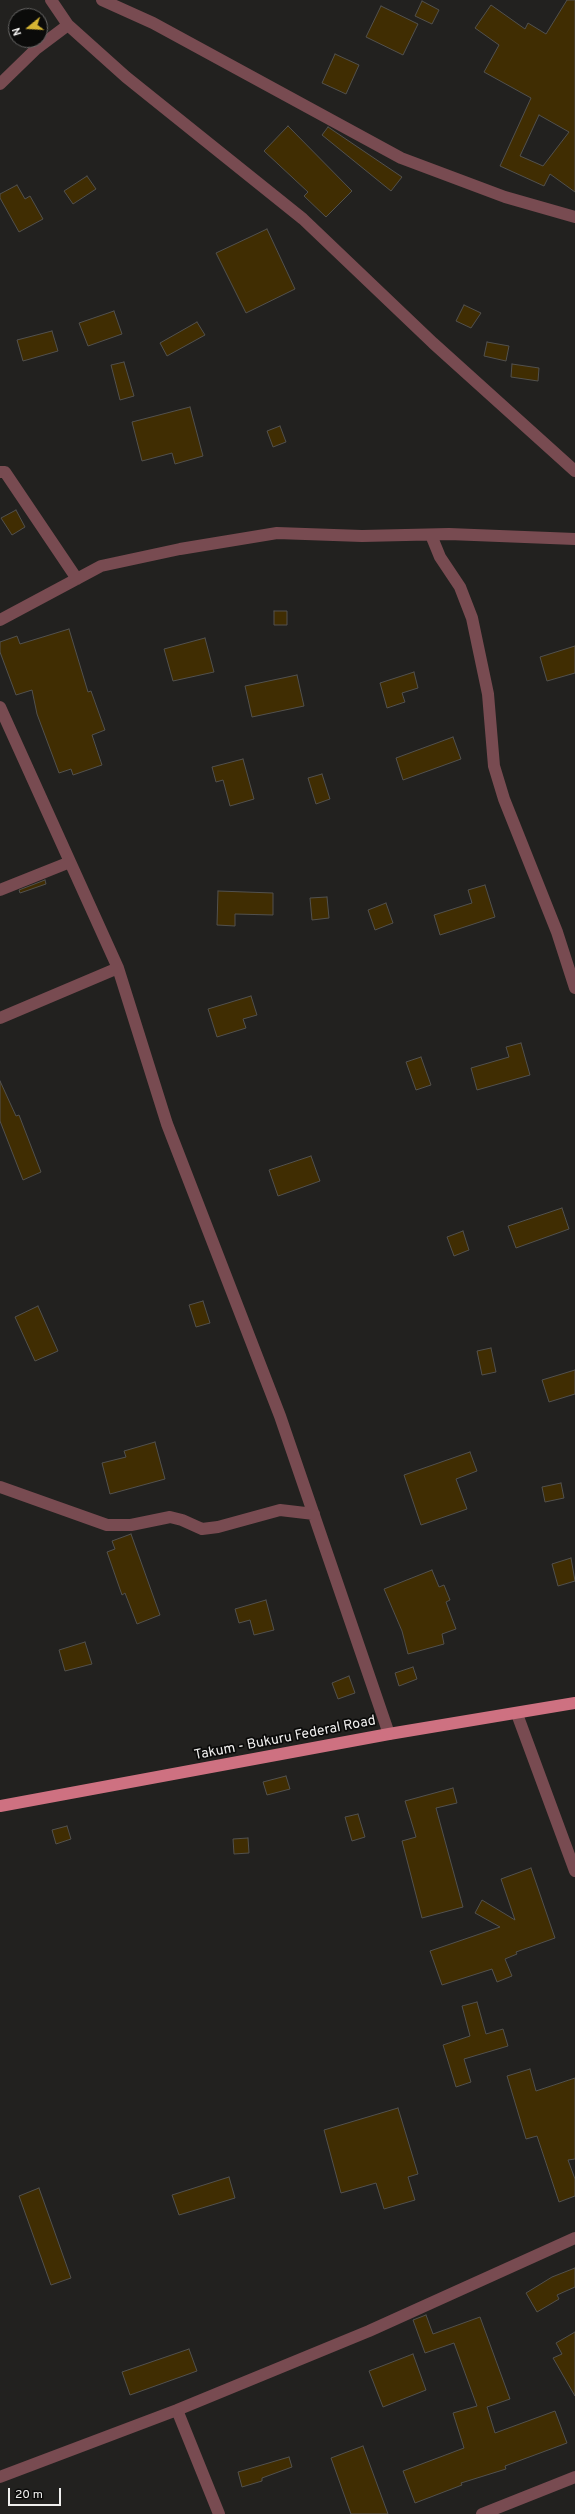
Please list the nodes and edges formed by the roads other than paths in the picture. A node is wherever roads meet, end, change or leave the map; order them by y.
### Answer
1 (51, 0) edge
2 (102, 0) edge
3 (68, 25) junction
4 (0, 84) edge
5 (575, 217) edge
6 (575, 471) edge
7 (0, 472) edge
8 (431, 535) junction
9 (575, 539) edge
10 (76, 579) junction
11 (0, 620) edge
12 (0, 707) edge
13 (70, 862) junction
14 (0, 890) edge
15 (118, 968) junction
16 (575, 988) edge
17 (0, 1018) edge
18 (0, 1487) edge
19 (314, 1514) junction
20 (575, 1703) edge
21 (517, 1714) junction
22 (389, 1734) junction
23 (0, 1806) edge
24 (575, 1871) edge
25 (575, 2238) edge
26 (177, 2410) junction
27 (0, 2477) edge
28 (575, 2477) edge
29 (501, 2511) edge
30 (219, 2514) edge
31 (482, 2514) edge

1 - 3 street
2 - 5 street
3 - 4 street
3 - 6 street
7 - 10 street
8 - 9 street
8 - 10 street
8 - 16 street
10 - 11 street
12 - 13 street
13 - 14 street
13 - 15 street
15 - 17 street
15 - 19 street
18 - 19 street
19 - 22 street
20 - 21 main road, Takum - Bukuru Federal Road
21 - 22 main road, Takum - Bukuru Federal Road
21 - 24 street
22 - 23 main road, Takum - Bukuru Federal Road
25 - 26 street
26 - 27 street
26 - 30 street
28 - 29 street
29 - 31 street

